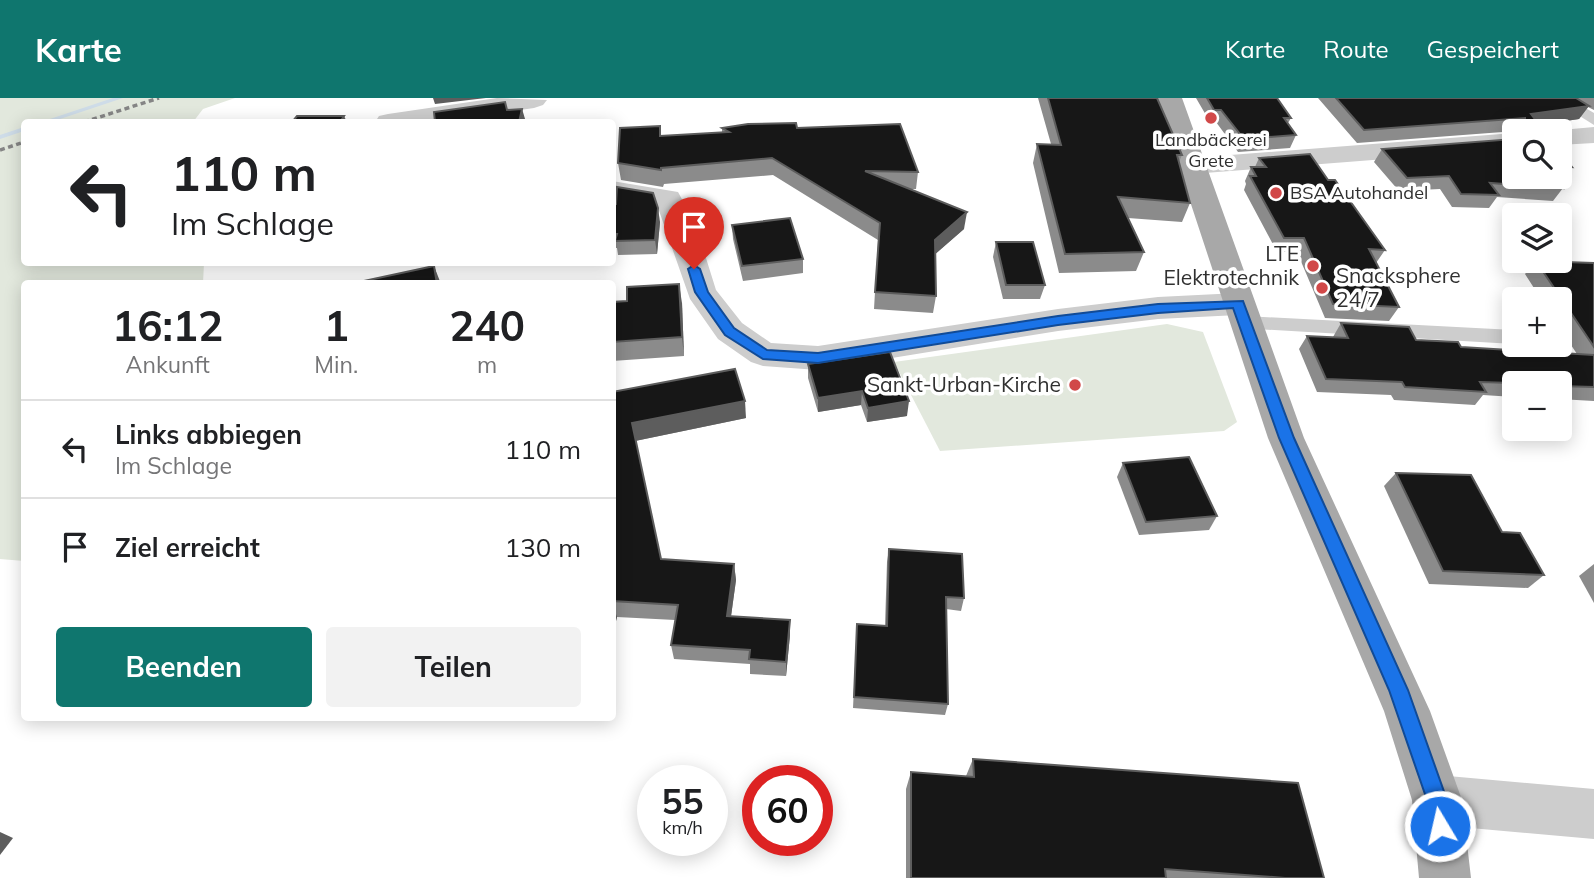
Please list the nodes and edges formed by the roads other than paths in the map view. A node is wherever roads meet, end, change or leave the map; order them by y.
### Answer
1 (1169, 98) edge
2 (1558, 98) edge
3 (534, 99) edge
4 (407, 119) edge
5 (547, 119) edge
6 (1594, 120) edge
7 (1594, 135) edge
8 (1572, 137) edge
9 (1502, 142) edge
10 (1192, 166) junction
11 (616, 190) edge
12 (1242, 313) junction
13 (1502, 336) edge
14 (1437, 800) junction
15 (1594, 814) edge
16 (1445, 878) edge

1 - 10 main road
2 - 6 lane
3 - 4 street
3 - 5 street
7 - 8 street
9 - 10 street
10 - 12 main road
11 - 12 street
12 - 13 lane
12 - 14 main road
14 - 15 street
14 - 16 main road

